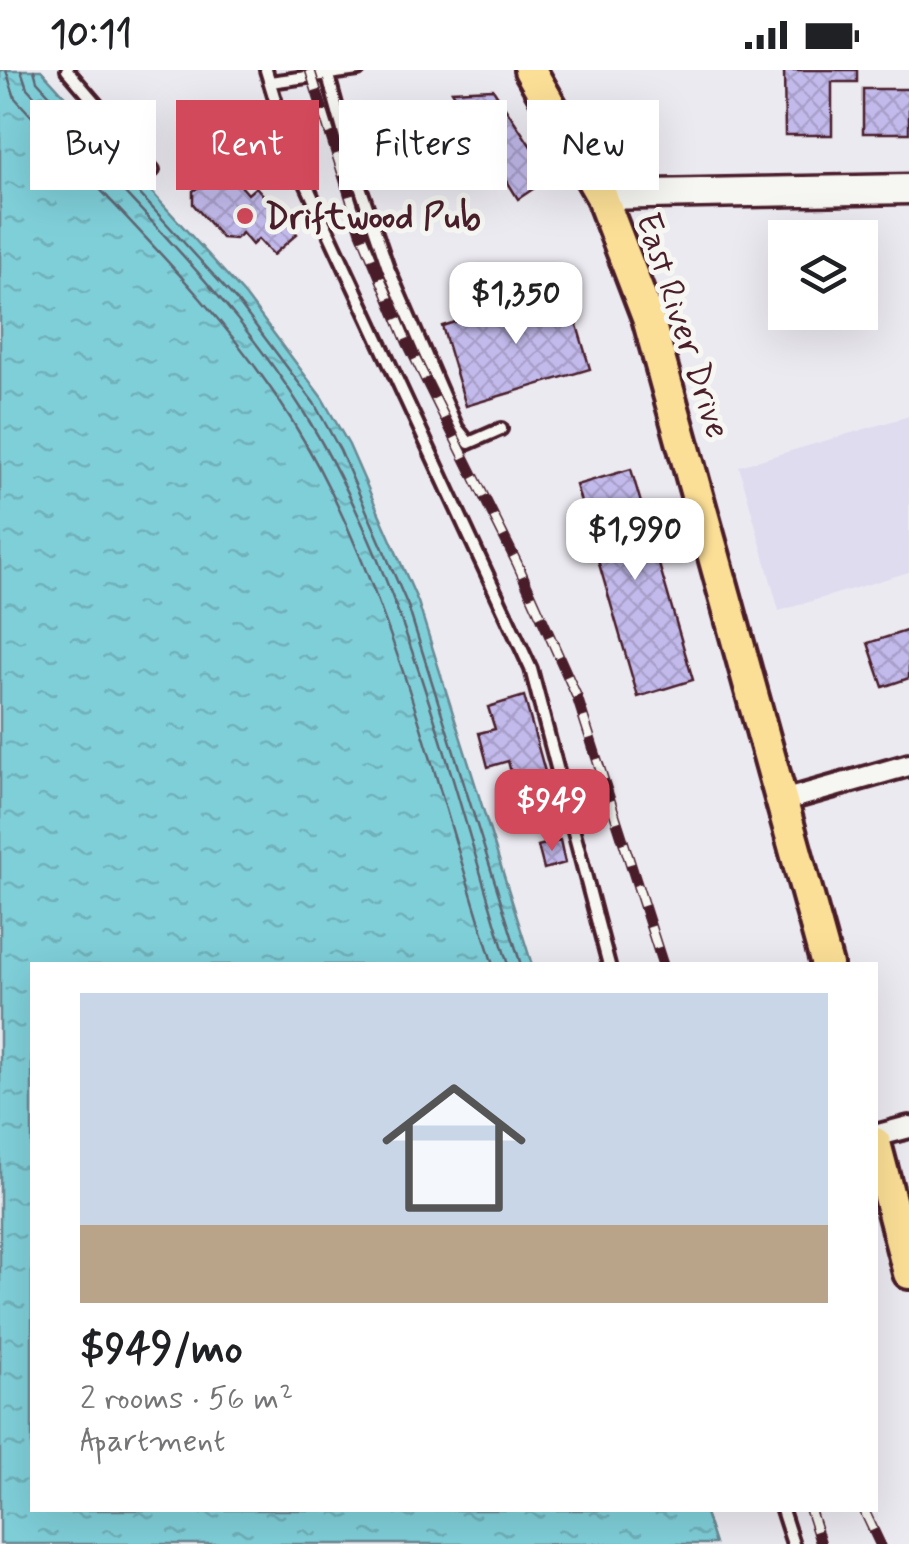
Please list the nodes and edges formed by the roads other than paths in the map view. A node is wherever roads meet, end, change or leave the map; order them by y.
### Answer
1 (67, 70) edge
2 (358, 70) edge
3 (530, 70) edge
4 (328, 72) edge
5 (268, 76) edge
6 (93, 100) edge
7 (909, 189) edge
8 (601, 195) junction
9 (502, 429) dead end
10 (909, 765) edge
11 (782, 801) junction
12 (608, 962) edge
13 (825, 962) edge
14 (909, 1127) edge
15 (878, 1138) edge
16 (878, 1151) edge
17 (909, 1273) edge
18 (783, 1512) edge
19 (793, 1544) edge

1 - 6 lane
2 - 4 lane
3 - 8 main road, East River Drive
4 - 5 lane
4 - 9 lane
5 - 12 lane
7 - 8 street
8 - 11 main road, East River Drive
10 - 11 street
11 - 13 main road, East River Drive
14 - 15 street
16 - 17 main road
18 - 19 lane

